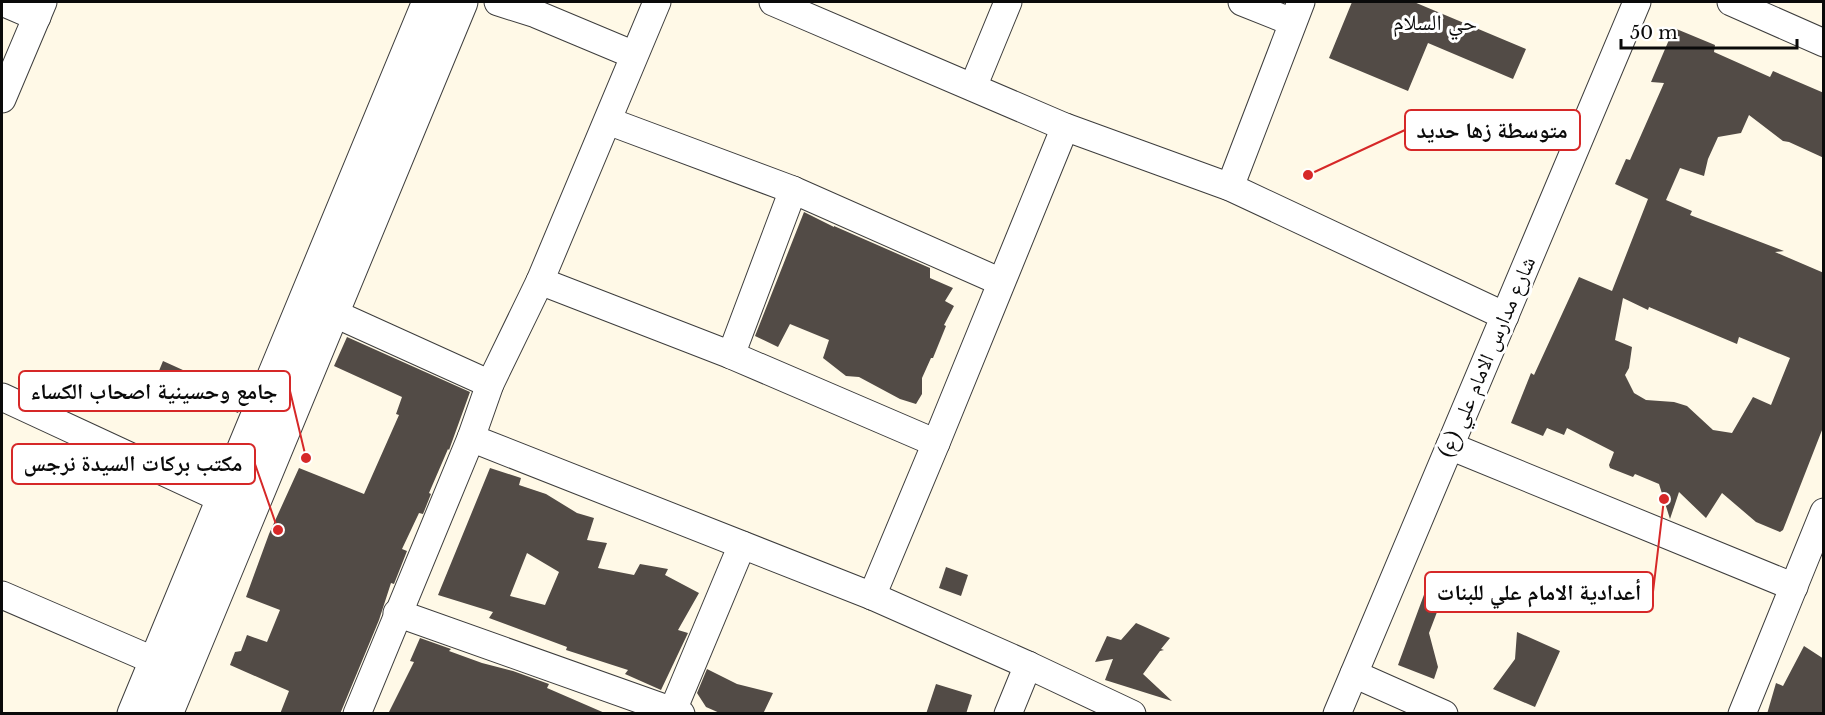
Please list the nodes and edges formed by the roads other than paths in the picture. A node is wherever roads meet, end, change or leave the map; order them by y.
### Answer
1 (2, 2) edge
2 (429, 2) edge
3 (461, 2) edge
4 (498, 2) edge
5 (657, 2) edge
6 (773, 2) edge
7 (1008, 2) edge
8 (1242, 2) edge
9 (1637, 2) edge
10 (1731, 2) edge
11 (40, 9) edge
12 (1296, 12) edge
13 (1824, 43) edge
14 (634, 55) junction
15 (973, 87) junction
16 (2, 99) edge
17 (608, 121) junction
18 (1065, 126) junction
19 (1230, 187) junction
20 (793, 190) junction
21 (540, 281) junction
22 (1001, 282) junction
23 (331, 312) junction
24 (1505, 316) junction
25 (731, 355) junction
26 (490, 384) junction
27 (2, 397) edge
28 (471, 438) junction
29 (936, 443) junction
30 (1450, 446) junction
31 (222, 499) junction
32 (1824, 512) edge
33 (742, 545) junction
34 (1794, 587) junction
35 (2, 595) edge
36 (872, 596) junction
37 (397, 613) junction
38 (155, 661) junction
39 (1028, 665) junction
40 (1354, 674) junction
41 (677, 712) edge
42 (134, 714) edge
43 (166, 714) edge
44 (357, 714) edge
45 (1008, 714) edge
46 (1132, 714) edge
47 (1337, 714) edge
48 (1444, 714) edge
49 (1742, 714) edge

1 - 11 street
2 - 31 street
3 - 23 street
4 - 14 street
5 - 14 street
6 - 15 street
7 - 15 street
8 - 12 street
9 - 24 street, شارع مدارس الامام علي (ع)
10 - 13 street
11 - 16 street
12 - 19 street
14 - 17 street
15 - 18 street
17 - 20 street
17 - 21 street
18 - 19 street
18 - 22 street
19 - 24 street
20 - 22 street
20 - 25 street
21 - 25 street
21 - 26 street
22 - 29 street
23 - 26 street
23 - 43 street
24 - 30 street, شارع مدارس الامام علي (ع)
25 - 29 street
26 - 28 street
27 - 31 street
28 - 33 street
28 - 37 street
29 - 36 street
30 - 34 street
30 - 40 street, شارع مدارس الامام علي (ع)
31 - 38 street
32 - 34 street
33 - 36 street
33 - 41 street
34 - 49 street
35 - 38 street
36 - 39 street
37 - 41 street
37 - 44 street
38 - 42 street
39 - 45 street
39 - 46 street
40 - 47 street, شارع مدارس الامام علي (ع)
40 - 48 street

